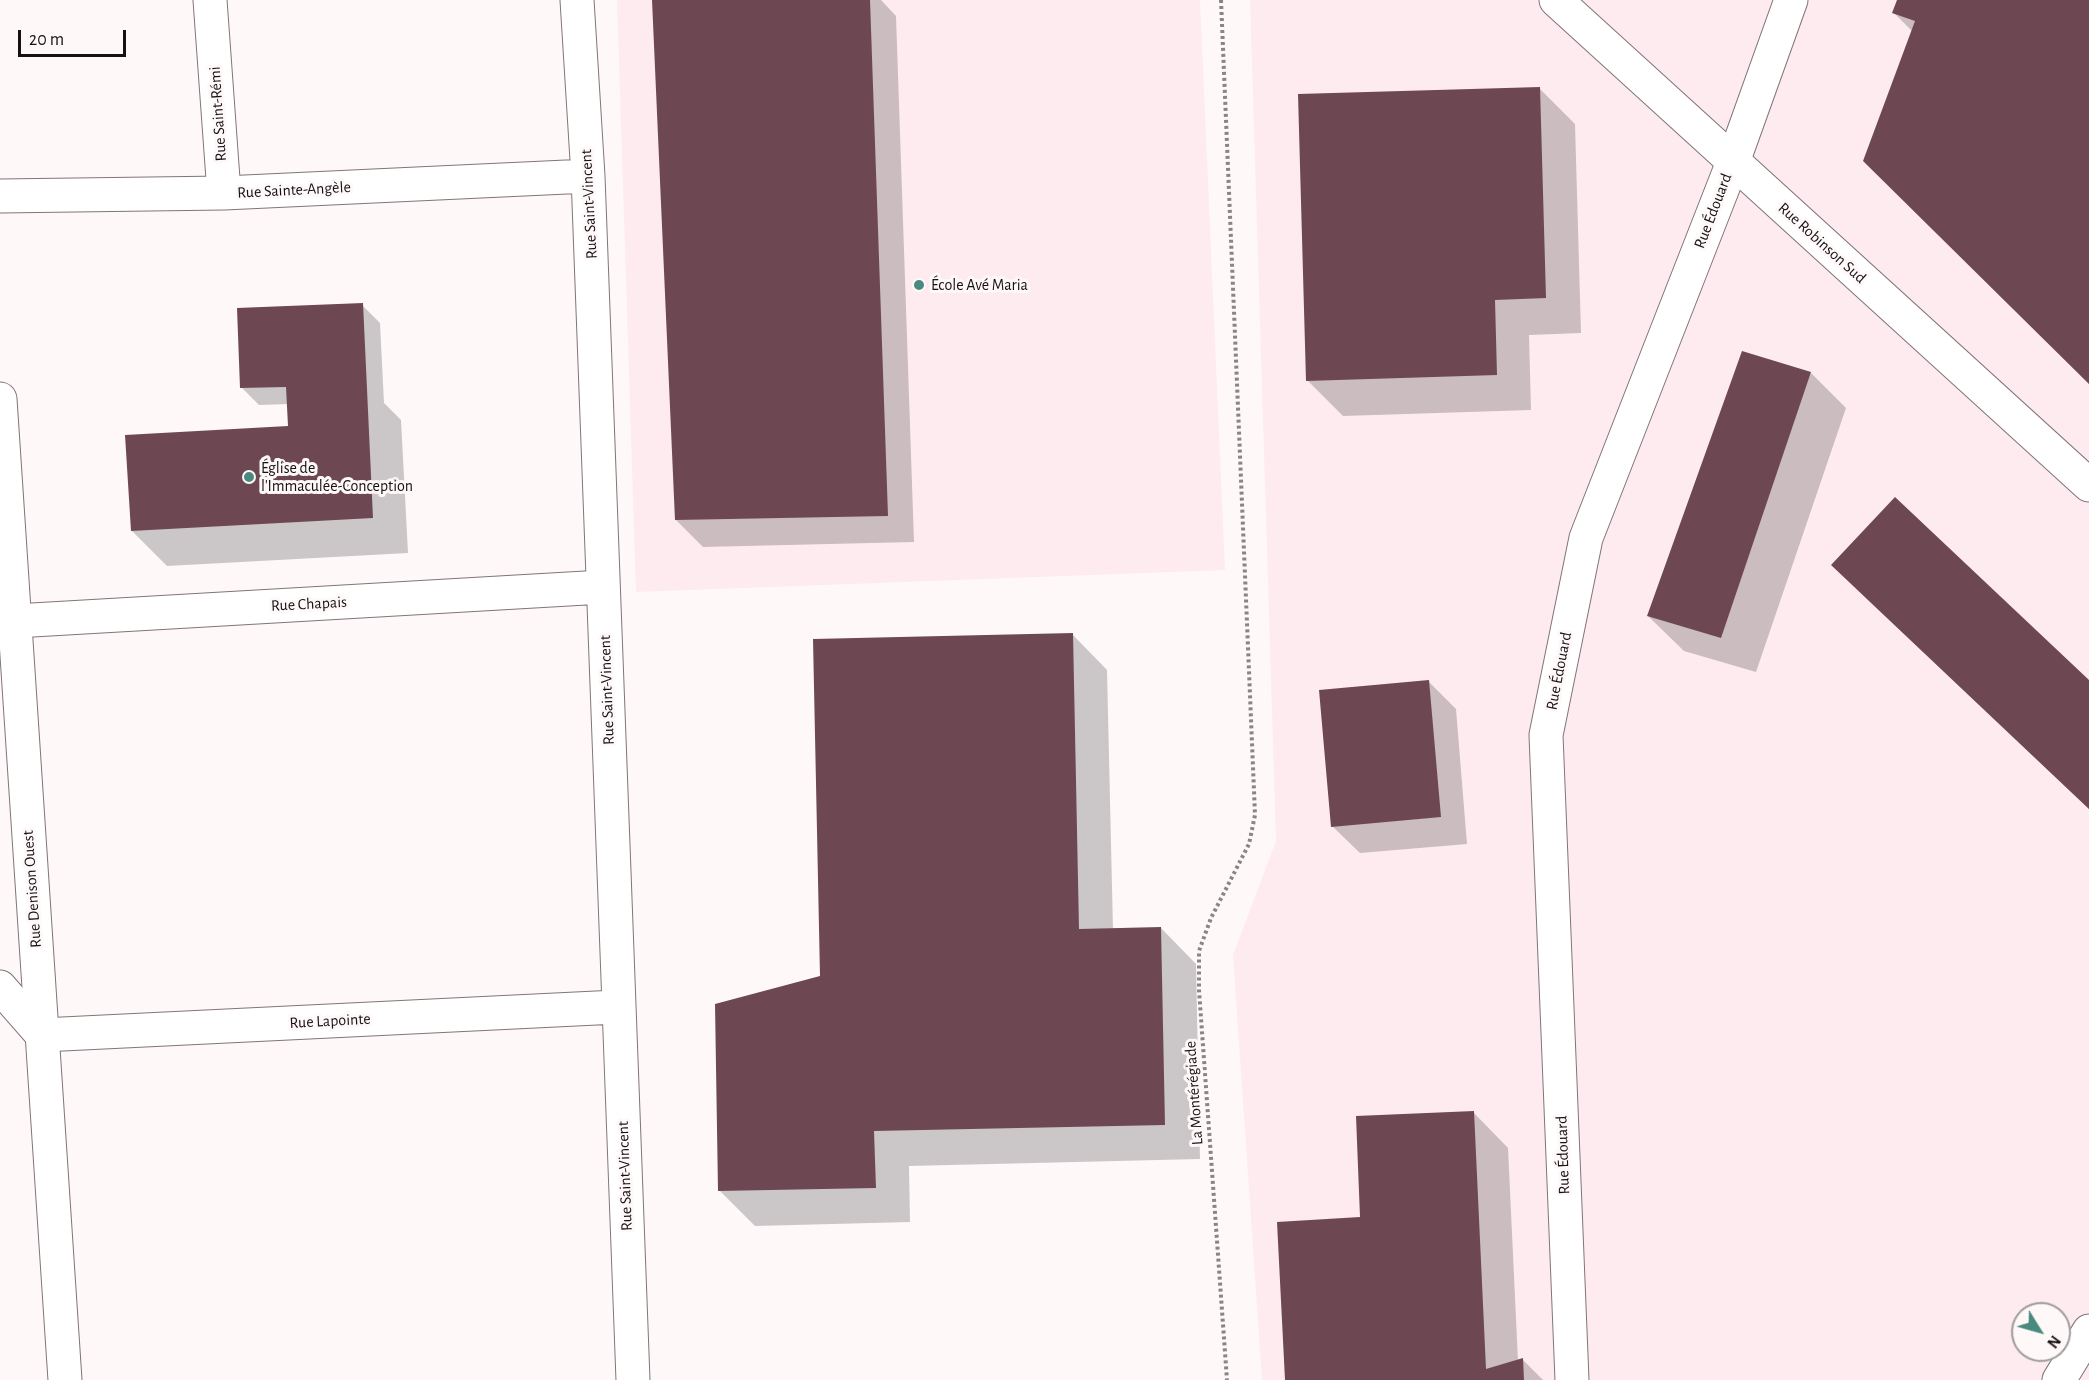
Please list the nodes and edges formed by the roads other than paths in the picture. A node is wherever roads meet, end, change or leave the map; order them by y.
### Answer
1 (210, 0) edge
2 (577, 0) edge
3 (1556, 0) edge
4 (1791, 0) edge
5 (1732, 162) junction
6 (588, 176) junction
7 (224, 193) junction
8 (0, 196) edge
9 (0, 399) edge
10 (2089, 485) edge
11 (603, 587) junction
12 (15, 621) junction
13 (0, 987) edge
14 (617, 1007) junction
15 (42, 1035) junction
16 (2089, 1331) edge
17 (65, 1380) edge
18 (633, 1380) edge
19 (1572, 1380) edge
20 (2059, 1380) edge

1 - 7 street, Rue Saint-Rémi
2 - 6 street, Rue Saint-Vincent
3 - 5 street, Rue Robinson Sud
4 - 5 street, Rue Édouard
5 - 10 street, Rue Robinson Sud
5 - 19 street, Rue Édouard
6 - 7 street, Rue Sainte-Angèle
6 - 11 street, Rue Saint-Vincent
7 - 8 street, Rue Sainte-Angèle
9 - 12 street, Rue Denison Ouest
11 - 12 street, Rue Chapais
11 - 14 street, Rue Saint-Vincent
12 - 15 street, Rue Denison Ouest
13 - 15 street
14 - 15 street, Rue Lapointe
14 - 18 street, Rue Saint-Vincent
15 - 17 street, Rue Denison Ouest
16 - 20 street

